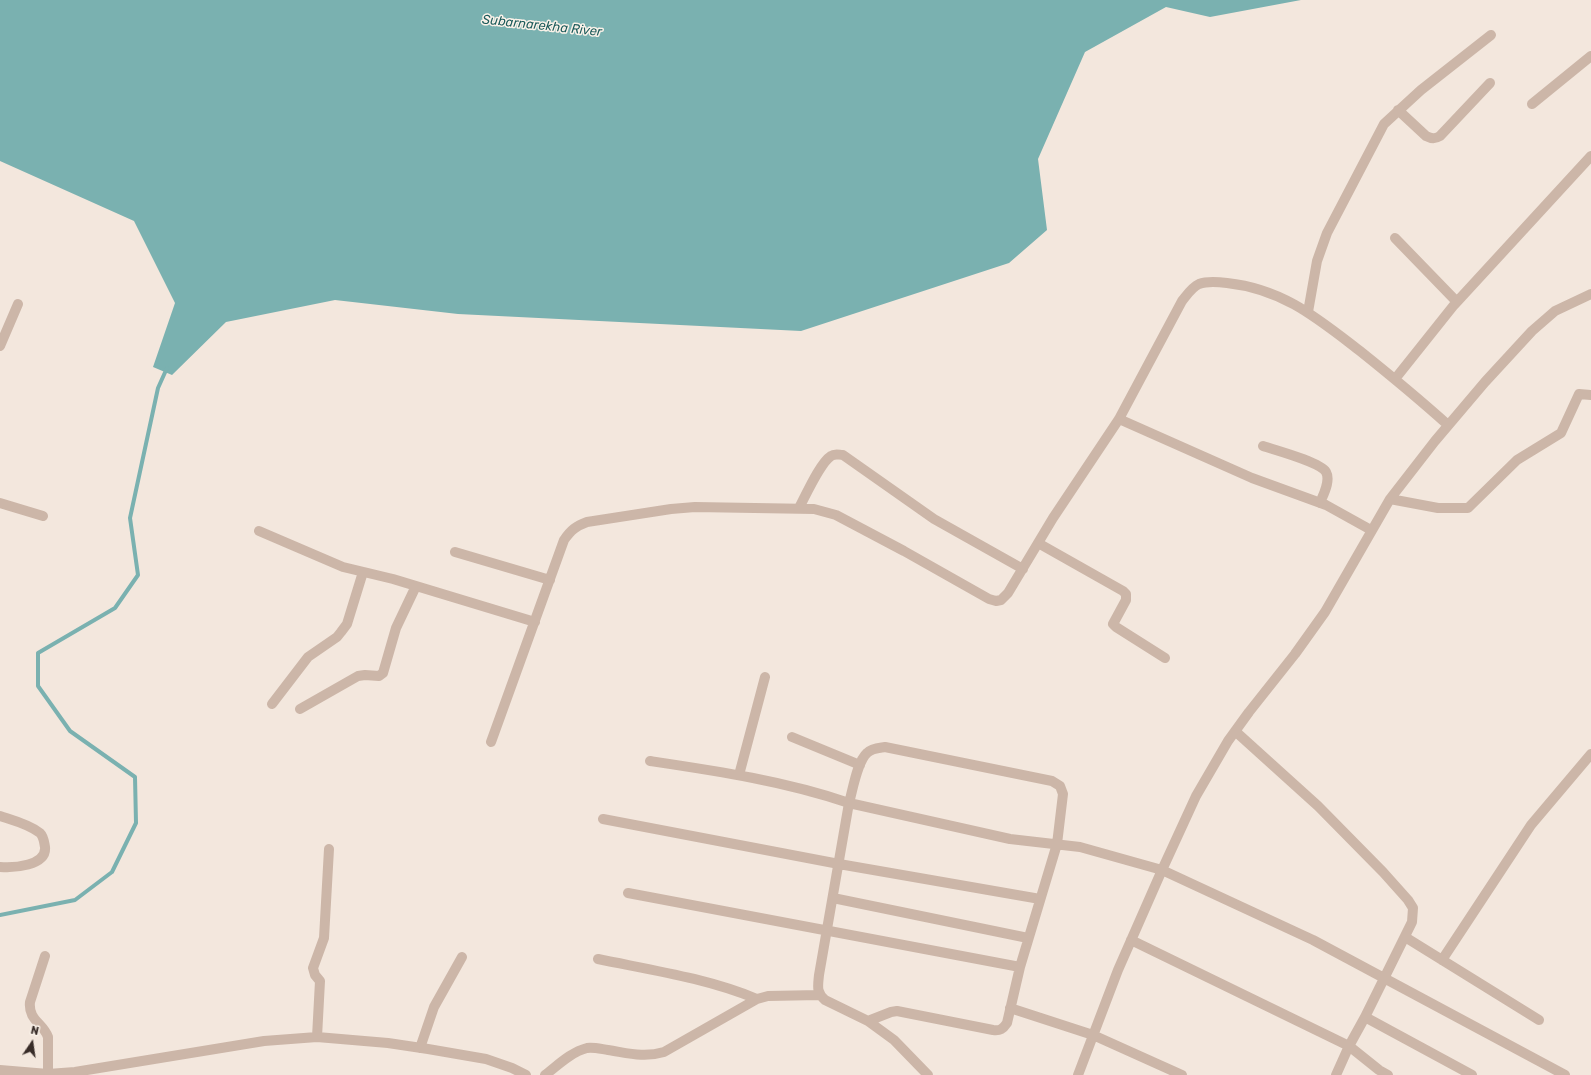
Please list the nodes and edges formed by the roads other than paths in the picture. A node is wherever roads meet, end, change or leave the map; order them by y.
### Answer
1 (1490, 35) dead end
2 (1591, 56) edge
3 (1490, 83) dead end
4 (1532, 104) dead end
5 (1398, 110) junction
6 (1591, 156) edge
7 (1396, 238) dead end
8 (1591, 294) edge
9 (1457, 302) junction
10 (18, 304) dead end
11 (1308, 312) junction
12 (0, 346) edge
13 (1395, 379) junction
14 (1591, 395) edge
15 (1119, 419) junction
16 (1448, 425) junction
17 (1263, 446) dead end
18 (1390, 499) junction
19 (0, 503) edge
20 (1320, 503) junction
21 (799, 508) junction
22 (43, 516) dead end
23 (1371, 530) junction
24 (259, 531) dead end
25 (1038, 543) junction
26 (455, 552) dead end
27 (1023, 569) junction
28 (363, 572) junction
29 (550, 580) junction
30 (416, 586) junction
31 (535, 622) junction
32 (1165, 658) dead end
33 (765, 677) dead end
34 (272, 704) dead end
35 (300, 709) dead end
36 (1235, 731) junction
37 (792, 737) dead end
38 (491, 742) dead end
39 (1591, 754) edge
40 (650, 761) dead end
41 (860, 765) junction
42 (739, 775) junction
43 (849, 803) junction
44 (0, 816) edge
45 (603, 819) dead end
46 (1057, 844) junction
47 (329, 849) dead end
48 (839, 864) junction
49 (0, 867) edge
50 (1162, 870) junction
51 (628, 893) dead end
52 (833, 898) junction
53 (1040, 899) junction
54 (827, 931) junction
55 (1405, 937) junction
56 (1028, 938) junction
57 (1131, 940) junction
58 (45, 956) dead end
59 (462, 957) dead end
60 (598, 959) dead end
61 (1442, 960) junction
62 (1020, 967) junction
63 (1385, 978) junction
64 (819, 995) junction
65 (757, 999) junction
66 (1010, 1008) junction
67 (1365, 1017) junction
68 (1539, 1020) dead end
69 (868, 1021) junction
70 (1093, 1035) junction
71 (317, 1037) junction
72 (1348, 1046) junction
73 (420, 1048) junction
74 (0, 1070) edge
75 (48, 1074) junction
76 (526, 1075) edge
77 (545, 1075) edge
78 (928, 1075) edge
79 (1078, 1075) edge
80 (1182, 1075) edge
81 (1336, 1075) edge
82 (1388, 1075) edge
83 (1472, 1075) edge
84 (1566, 1075) edge

1 - 5 street
2 - 4 street
3 - 5 street
5 - 11 street
6 - 9 street
7 - 9 street
8 - 16 street
9 - 13 street
10 - 12 street
11 - 13 street
11 - 15 street
13 - 16 street
14 - 18 street
15 - 20 street
15 - 25 street
16 - 18 street
17 - 20 street
18 - 23 street
19 - 22 street
20 - 23 street
21 - 27 street
21 - 27 street
21 - 29 street
23 - 36 street
24 - 28 street
25 - 27 street
25 - 32 street
26 - 29 street
28 - 30 street
28 - 34 street
29 - 31 street
30 - 31 street
30 - 35 street
31 - 38 street
33 - 42 street
36 - 50 street
36 - 55 street
37 - 41 street
39 - 61 street
40 - 42 street
41 - 43 street
41 - 46 street
42 - 43 street
43 - 46 street
43 - 48 street
44 - 49 street
45 - 48 street
46 - 50 street
46 - 53 street
47 - 71 street
48 - 52 street
48 - 53 street
50 - 57 street
50 - 63 street
51 - 54 street
52 - 54 street
52 - 56 street
53 - 56 street
54 - 62 street
54 - 64 street
55 - 61 street
55 - 63 street
56 - 62 street
57 - 70 street
57 - 72 street
58 - 75 street
59 - 73 street
60 - 65 street
61 - 68 street
62 - 66 street
63 - 67 street
63 - 84 street
64 - 65 street
64 - 69 street
65 - 77 street
66 - 69 street
66 - 70 street
67 - 72 street
67 - 83 street
69 - 78 street
70 - 79 street
70 - 80 street
71 - 73 street
71 - 75 street
72 - 81 street
72 - 82 street
73 - 76 street
74 - 75 street

